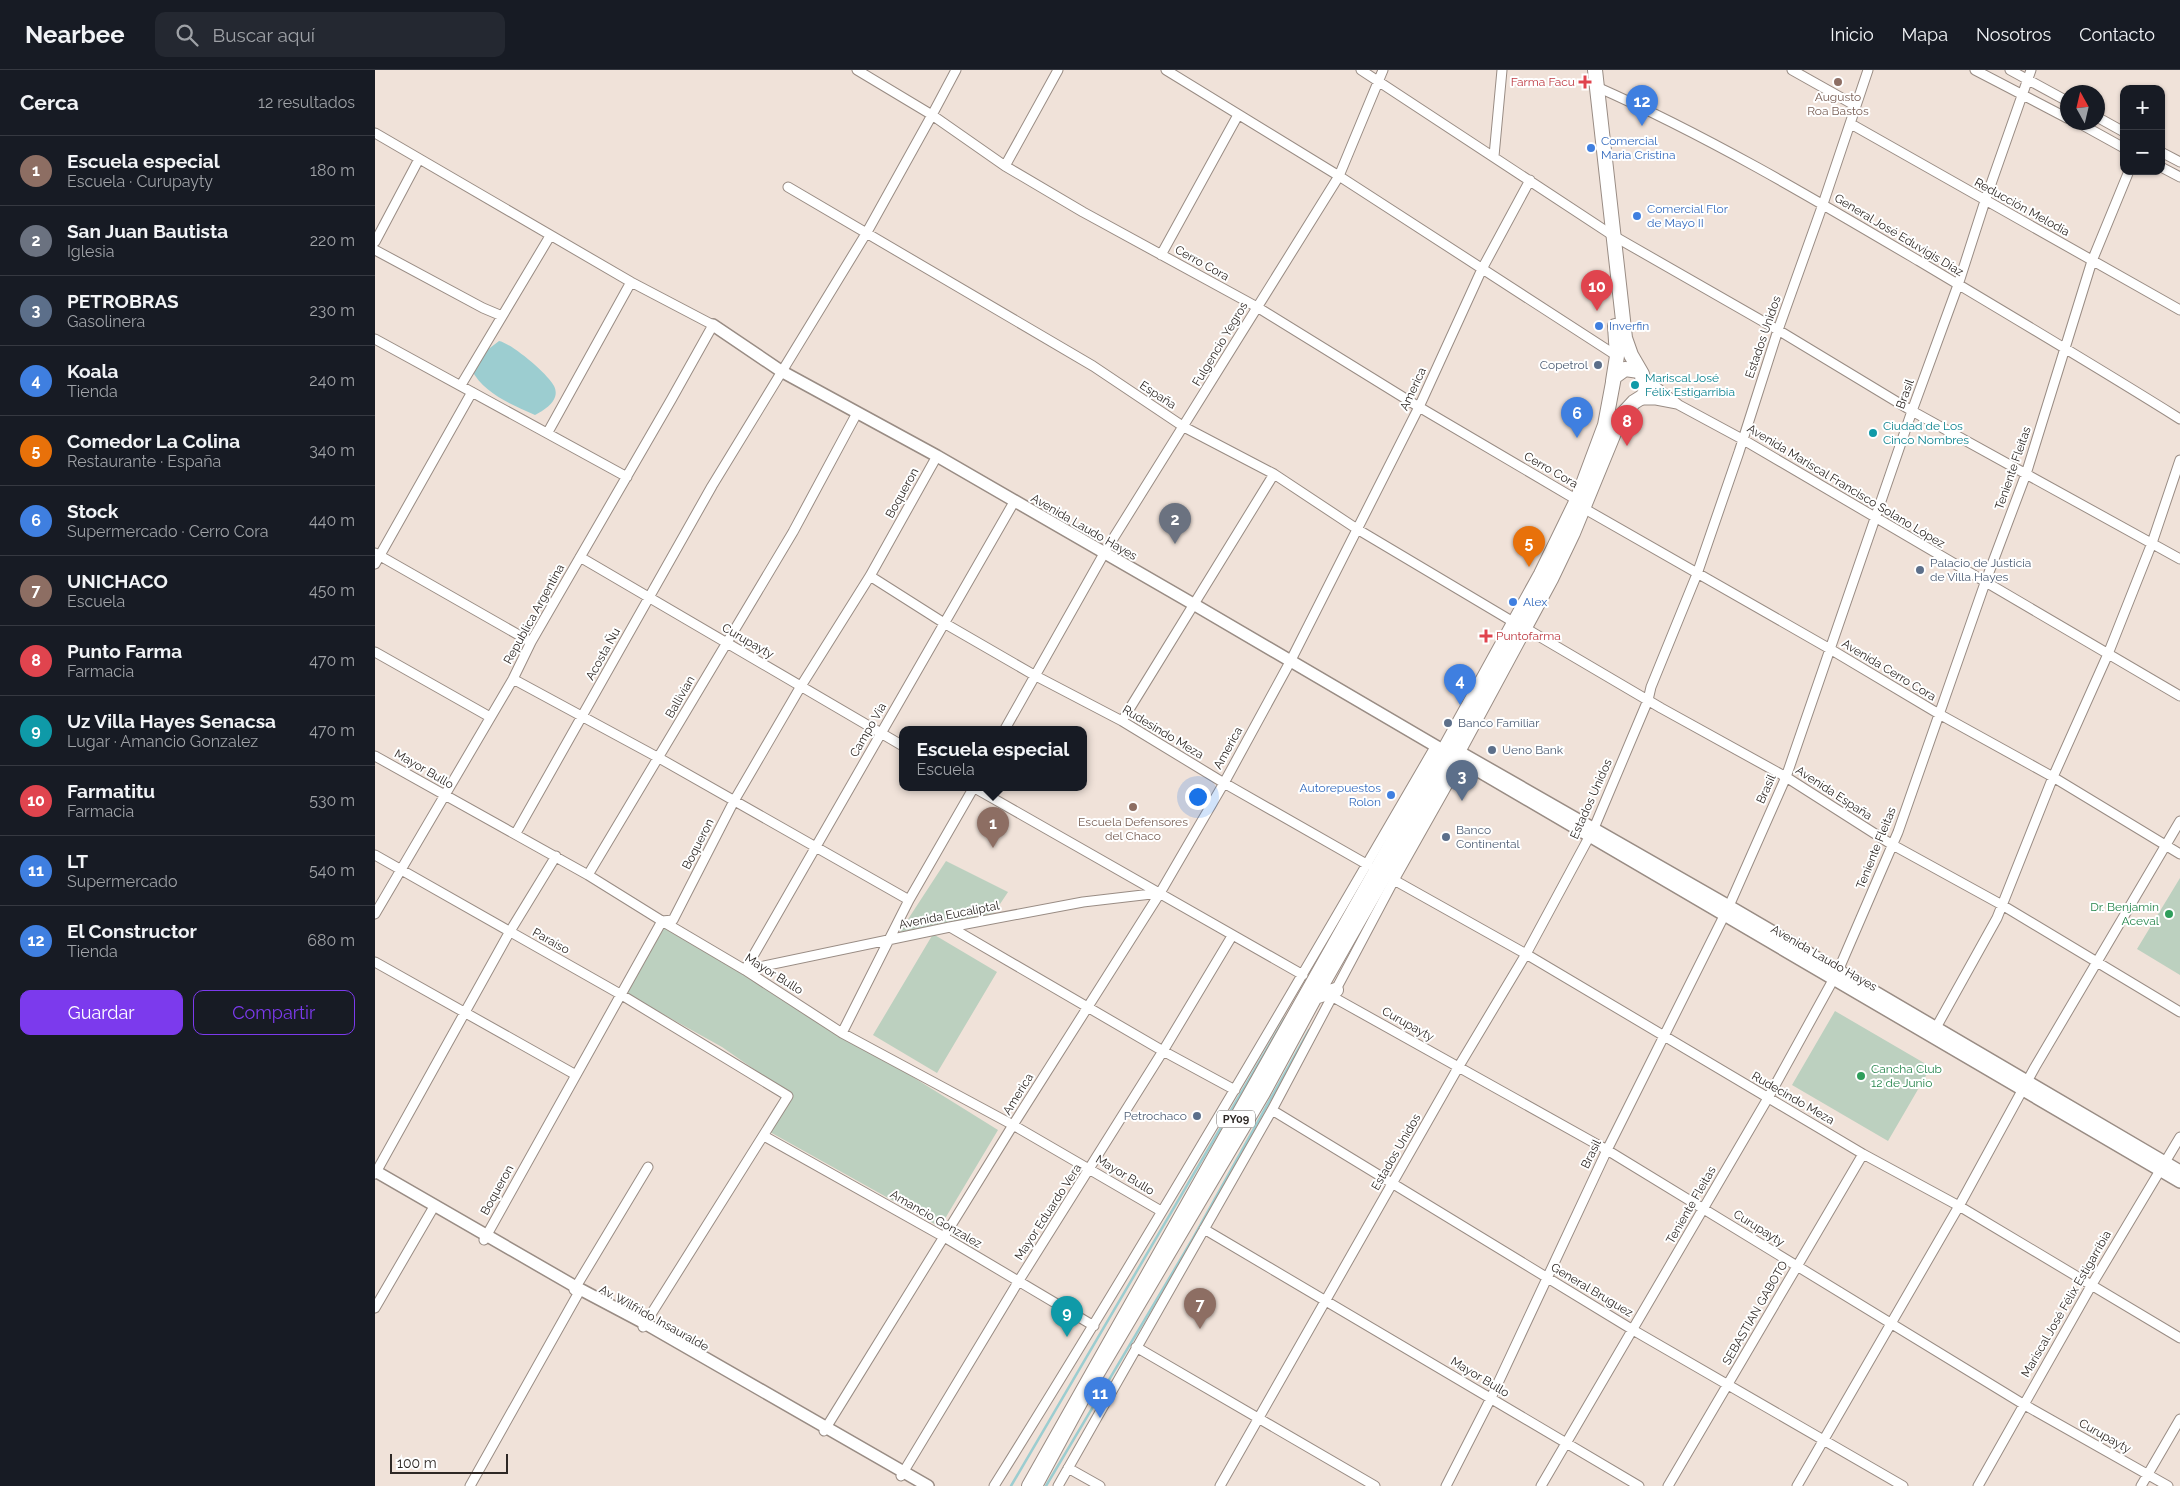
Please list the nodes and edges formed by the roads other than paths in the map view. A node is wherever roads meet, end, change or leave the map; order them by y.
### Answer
1 (857, 70) edge
2 (956, 70) edge
3 (1058, 70) edge
4 (1166, 70) edge
5 (1361, 70) edge
6 (1383, 70) edge
7 (1502, 70) edge
8 (1595, 70) edge
9 (1792, 70) edge
10 (1868, 70) edge
11 (1975, 70) edge
12 (2010, 70) edge
13 (2031, 70) edge
14 (2027, 79) junction
15 (1378, 80) junction
16 (1597, 88) junction
17 (2021, 93) junction
18 (2060, 97) edge
19 (1856, 106) junction
20 (2060, 114) edge
21 (932, 115) junction
22 (1238, 115) junction
23 (2105, 121) edge
24 (1851, 124) junction
25 (2091, 130) edge
26 (2120, 130) edge
27 (375, 133) edge
28 (2120, 146) edge
29 (2165, 154) edge
30 (1494, 156) junction
31 (419, 159) junction
32 (2180, 162) edge
33 (1005, 166) junction
34 (2165, 169) edge
35 (2127, 175) edge
36 (1339, 176) junction
37 (2180, 177) edge
38 (1530, 180) junction
39 (788, 187) dead end
40 (1985, 200) junction
41 (1823, 204) junction
42 (867, 232) junction
43 (1612, 235) junction
44 (550, 236) junction
45 (375, 242) edge
46 (375, 250) edge
47 (1161, 255) junction
48 (2092, 261) junction
49 (1482, 269) junction
50 (631, 282) junction
51 (1958, 285) junction
52 (1257, 307) junction
53 (2180, 310) edge
54 (502, 316) junction
55 (713, 325) junction
56 (1778, 330) junction
57 (375, 339) edge
58 (2065, 347) junction
59 (1617, 356) junction
60 (781, 371) junction
61 (1644, 376) junction
62 (1613, 384) junction
63 (461, 385) junction
64 (472, 392) junction
65 (1636, 401) junction
66 (1679, 405) junction
67 (1419, 407) junction
68 (1912, 411) junction
69 (857, 413) junction
70 (2180, 419) edge
71 (1184, 427) junction
72 (548, 432) junction
73 (1742, 439) junction
74 (937, 456) junction
75 (2180, 460) edge
76 (1274, 474) junction
77 (2025, 474) junction
78 (627, 477) junction
79 (1014, 502) junction
80 (1581, 504) junction
81 (1875, 517) junction
82 (1357, 529) junction
83 (2152, 543) junction
84 (1105, 552) junction
85 (377, 557) edge
86 (580, 557) junction
87 (2180, 560) edge
88 (1697, 574) junction
89 (870, 576) junction
90 (1985, 582) junction
91 (648, 598) junction
92 (1196, 604) junction
93 (944, 623) junction
94 (1520, 625) junction
95 (531, 642) junction
96 (726, 642) junction
97 (1830, 649) junction
98 (375, 652) edge
99 (2108, 654) junction
100 (1291, 659) junction
101 (1034, 675) junction
102 (513, 679) junction
103 (801, 686) junction
104 (2180, 696) edge
105 (1648, 700) junction
106 (1939, 714) junction
107 (583, 716) junction
108 (490, 717) junction
109 (1121, 721) junction
110 (1007, 726) edge
111 (881, 734) junction
112 (899, 744) edge
113 (1448, 750) junction
114 (375, 756) edge
115 (659, 758) junction
116 (1785, 776) junction
117 (2053, 777) junction
118 (1224, 783) junction
119 (971, 791) edge
120 (980, 791) edge
121 (444, 796) junction
122 (733, 801) junction
123 (2180, 821) edge
124 (1592, 831) junction
125 (516, 834) junction
126 (1891, 844) junction
127 (2166, 846) junction
128 (815, 848) junction
129 (2180, 854) edge
130 (375, 855) edge
131 (556, 856) junction
132 (1368, 864) junction
133 (400, 870) junction
134 (588, 875) junction
135 (1395, 880) junction
136 (1160, 893) junction
137 (909, 900) junction
138 (2002, 905) junction
139 (1726, 911) junction
140 (375, 914) edge
141 (661, 921) junction
142 (951, 927) junction
143 (509, 933) junction
144 (1231, 936) junction
145 (888, 941) junction
146 (1526, 954) junction
147 (375, 962) edge
148 (2096, 962) junction
149 (745, 970) junction
150 (1303, 975) junction
151 (1836, 975) junction
152 (1335, 993) junction
153 (620, 994) junction
154 (1315, 997) junction
155 (1088, 1006) junction
156 (464, 1012) junction
157 (2180, 1012) edge
158 (842, 1032) junction
159 (1933, 1032) junction
160 (1664, 1037) junction
161 (1163, 1051) junction
162 (1459, 1066) junction
163 (576, 1075) junction
164 (2025, 1084) junction
165 (1235, 1090) junction
166 (1768, 1098) junction
167 (1272, 1110) junction
168 (1013, 1125) junction
169 (764, 1136) junction
170 (2180, 1138) edge
171 (1607, 1150) junction
172 (1863, 1154) junction
173 (2163, 1167) junction
174 (649, 1168) dead end
175 (1091, 1169) junction
176 (2180, 1171) edge
177 (375, 1173) edge
178 (2180, 1182) edge
179 (1392, 1184) junction
180 (1959, 1206) junction
181 (1704, 1208) junction
182 (432, 1210) junction
183 (1161, 1211) junction
184 (1204, 1229) junction
185 (944, 1237) junction
186 (485, 1238) junction
187 (1797, 1266) junction
188 (1547, 1278) junction
189 (1019, 1282) junction
190 (2091, 1286) junction
191 (576, 1290) junction
192 (1325, 1301) junction
193 (375, 1308) edge
194 (1891, 1324) junction
195 (645, 1325) junction
196 (1094, 1326) junction
197 (1633, 1330) junction
198 (2180, 1338) edge
199 (1136, 1347) junction
200 (1727, 1385) junction
201 (1491, 1398) junction
202 (2023, 1404) junction
203 (1258, 1418) junction
204 (2180, 1419) edge
205 (825, 1430) junction
206 (1824, 1440) junction
207 (1566, 1444) junction
208 (1068, 1468) junction
209 (2148, 1474) junction
210 (902, 1475) junction
211 (470, 1486) edge
212 (918, 1486) edge
213 (928, 1486) edge
214 (994, 1486) edge
215 (1029, 1486) edge
216 (1035, 1486) edge
217 (1058, 1486) edge
218 (1100, 1486) edge
219 (1220, 1486) edge
220 (1375, 1486) edge
221 (1446, 1486) edge
222 (1541, 1486) edge
223 (1639, 1486) edge
224 (1668, 1486) edge
225 (1797, 1486) edge
226 (1903, 1486) edge
227 (1978, 1486) edge
228 (2141, 1486) edge
229 (2168, 1486) edge

1 - 21 street, Cerro Cora
2 - 21 street
3 - 33 street
4 - 22 street
5 - 15 street
6 - 15 street, Fulgencio Yegros
7 - 30 street
8 - 16 highway, PY09
9 - 19 street
10 - 19 street, Estados Unidos
11 - 17 street
12 - 14 street
13 - 14 street, Brasil
14 - 17 street, Brasil
14 - 18 street
15 - 30 street
15 - 36 street, Fulgencio Yegros
16 - 41 street, General José Eduvigis Díaz
16 - 43 highway, PY09
17 - 20 street
17 - 40 street, Brasil
19 - 24 street, Estados Unidos
21 - 33 street, Cerro Cora
21 - 42 street
22 - 36 street
22 - 47 street
23 - 26 street
24 - 40 street, Reducción Melodia
24 - 41 street, Estados Unidos
25 - 28 street
27 - 31 street
29 - 32 street
30 - 38 street
31 - 44 street
31 - 45 street
33 - 47 street, Cerro Cora
34 - 37 street
35 - 48 street, Teniente Fleitas
36 - 49 street
36 - 52 street, Fulgencio Yegros
38 - 43 street
38 - 49 street, America
39 - 42 street, España
40 - 48 street, Reducción Melodia
40 - 51 street, Brasil
41 - 51 street, General José Eduvigis Díaz
41 - 56 street, Estados Unidos
42 - 60 street, Acosta Ñu
42 - 71 street, España
43 - 56 street
43 - 59 highway, PY09
43 - 61 highway, PY09
44 - 50 street
44 - 54 street
46 - 54 street
47 - 52 street, Cerro Cora
48 - 53 street, Reducción Melodia
48 - 58 street, Teniente Fleitas
49 - 59 street
49 - 67 street, America
50 - 55 street
50 - 72 street
51 - 58 street, General José Eduvigis Díaz
51 - 68 street, Brasil
52 - 67 street, Cerro Cora
52 - 71 street, Fulgencio Yegros
54 - 63 street
55 - 60 street, Avenida Laudo Hayes
55 - 78 street, Republica Argentina
56 - 68 street
56 - 73 street, Estados Unidos
57 - 63 street
58 - 70 street, General José Eduvigis Díaz
58 - 77 street, Teniente Fleitas
59 - 62 highway, PY09
60 - 69 street, Avenida Laudo Hayes
60 - 91 street, Acosta Ñu
61 - 62 highway
61 - 65 highway, PY09
61 - 66 street
62 - 65 highway
62 - 80 highway, PY09
63 - 64 street
64 - 72 street
64 - 85 street
65 - 66 street
65 - 80 highway, PY09
66 - 73 street, Avenida Mariscal Francisco Solano López
67 - 80 street, Cerro Cora
67 - 82 street, America
68 - 77 street
68 - 81 street, Brasil
69 - 74 street, Avenida Laudo Hayes
69 - 96 street, Ballivian
71 - 76 street, España
71 - 84 street, Fulgencio Yegros
72 - 78 street
73 - 81 street, Avenida Mariscal Francisco Solano López
73 - 88 street, Estados Unidos
74 - 79 street, Avenida Laudo Hayes
74 - 89 street, Boqueron
75 - 83 street
76 - 82 street, España
76 - 92 street
77 - 83 street
77 - 90 street, Teniente Fleitas
78 - 86 street, Republica Argentina
79 - 84 street, Avenida Laudo Hayes
79 - 93 street, Campo Via
80 - 88 street, Avenida Cerro Cora
80 - 94 highway, PY09
81 - 90 street, Avenida Mariscal Francisco Solano López
81 - 97 street, Brasil
82 - 94 street, España
82 - 100 street, America
83 - 87 street
83 - 99 street
84 - 92 street, Avenida Laudo Hayes
84 - 101 street, Fulgencio Yegros
85 - 95 street
86 - 91 street, Curupayty
86 - 95 street, Republica Argentina
88 - 97 street, Avenida Cerro Cora
88 - 105 street, Estados Unidos
89 - 93 street, Rudesindo Meza
89 - 103 street, Boqueron
90 - 99 street, Avenida Mariscal Francisco Solano López
90 - 106 street, Teniente Fleitas
91 - 96 street, Curupayty
91 - 107 street, Acosta Ñu
92 - 100 street, Avenida Laudo Hayes
92 - 109 street
93 - 101 street, Rudesindo Meza
93 - 111 street, Campo Via
94 - 105 street, Avenida España
94 - 113 highway, PY09
95 - 102 street, Republica Argentina
96 - 103 street, Curupayty
96 - 115 street, Ballivian
97 - 106 street, Avenida Cerro Cora
97 - 116 street, Brasil
98 - 108 street
99 - 104 street, Avenida Mariscal Francisco Solano López
99 - 117 street
100 - 113 street, Avenida Laudo Hayes
100 - 118 street, America
101 - 109 street, Rudesindo Meza
101 - 110 street, Fulgencio Yegros
102 - 107 street
102 - 108 street, Republica Argentina
103 - 111 street, Curupayty
103 - 122 street, Boqueron
105 - 116 street, Avenida España
105 - 124 street, Estados Unidos
106 - 117 street, Avenida Cerro Cora
106 - 126 street, Teniente Fleitas
107 - 115 street
107 - 125 street, Acosta Ñu
108 - 121 street, Republica Argentina
109 - 118 street, Rudesindo Meza
111 - 112 street, Curupayty
111 - 128 street, Campo Via
113 - 124 street, Avenida Laudo Hayes
113 - 132 street
113 - 135 street
113 - 154 highway, PY09
113 - 215 highway, PY09
114 - 121 street, Mayor Bullo
115 - 122 street
115 - 134 street, Ballivian
116 - 126 street, Avenida España
116 - 139 street, Brasil
117 - 127 street, Avenida Cerro Cora
117 - 138 street
118 - 132 street, Rudesindo Meza
118 - 136 street, America
119 - 137 street
120 - 136 street
121 - 125 street, Mayor Bullo
121 - 133 street, Republica Argentina
122 - 128 street
122 - 141 street, Boqueron
123 - 127 street
124 - 139 street, Avenida Laudo Hayes
124 - 146 street, Estados Unidos
125 - 131 street, Mayor Bullo
126 - 138 street, Avenida España
126 - 151 street, Teniente Fleitas
127 - 129 street, Avenida Cerro Cora
127 - 148 street
128 - 137 street
128 - 149 street, Campo Via
130 - 133 street, Paraiso
131 - 134 street, Mayor Bullo
131 - 143 street
132 - 150 street
133 - 140 street, Republica Argentina
133 - 143 street, Paraiso
134 - 141 street, Mayor Bullo
135 - 146 street, Rudecindo Meza
135 - 152 street
136 - 142 street, Avenida Eucaliptal
136 - 144 street
136 - 155 street, America
137 - 145 street
138 - 148 street, Avenida España
138 - 159 street
139 - 151 street, Avenida Laudo Hayes
139 - 160 street, Brasil
141 - 149 street, Mayor Bullo
141 - 153 street, Boqueron
142 - 145 street, Avenida Eucaliptal
142 - 155 street
143 - 153 street, Paraiso
143 - 156 street
144 - 150 street
144 - 161 street, Mayor Eduardo Vera
145 - 149 street, Avenida Eucaliptal
145 - 158 street
146 - 160 street, Rudecindo Meza
146 - 162 street, Estados Unidos
147 - 156 street
148 - 157 street, Avenida España
148 - 164 street
149 - 158 street, Mayor Bullo
150 - 165 street
151 - 159 street, Avenida Laudo Hayes
151 - 166 street, Teniente Fleitas
152 - 154 highway
152 - 162 street, Curupayty
152 - 167 street
153 - 163 street, Boqueron
153 - 169 street, Paraiso
154 - 216 highway, PY09
155 - 161 street
155 - 168 street, America
156 - 163 street
156 - 177 street
158 - 168 street, Mayor Bullo
159 - 164 street, Avenida Laudo Hayes
160 - 166 street, Rudecindo Meza
160 - 171 street, Brasil
161 - 165 street
161 - 175 street, Mayor Eduardo Vera
162 - 171 street, Curupayty
162 - 179 street, Estados Unidos
163 - 186 street, Boqueron
164 - 173 street, Avenida Laudo Hayes
164 - 180 street
165 - 183 street
166 - 172 street, Rudecindo Meza
166 - 181 street, Teniente Fleitas
167 - 179 street, General Bruguez
167 - 184 street
168 - 175 street, Mayor Bullo
168 - 185 street, America
169 - 185 street, Amancio Gonzalez
169 - 195 street
170 - 173 street, Mariscal José Félix Estigarribia
171 - 181 street, Curupayty
171 - 188 street, Brasil
172 - 180 street, Rudecindo Meza
172 - 187 street, SEBASTIAN GABOTO
173 - 176 street, Avenida Laudo Hayes
173 - 178 street, Avenida Laudo Hayes
173 - 190 street, Mariscal José Félix Estigarribia
174 - 191 street
175 - 183 street, Mayor Bullo
175 - 189 street, Mayor Eduardo Vera
177 - 182 street, Av. Wilfrido Insauralde
177 - 186 street
179 - 188 street, General Bruguez
179 - 192 street, Estados Unidos
180 - 190 street, Rudecindo Meza
180 - 194 street
181 - 187 street, Curupayty
181 - 197 street, Teniente Fleitas
182 - 186 street, Av. Wilfrido Insauralde
182 - 193 street
183 - 196 street
184 - 192 street, Mayor Bullo
184 - 199 street
185 - 189 street, Amancio Gonzalez
185 - 205 street, America
186 - 191 street, Av. Wilfrido Insauralde
187 - 194 street, Curupayty
187 - 200 street, SEBASTIAN GABOTO
188 - 197 street, General Bruguez
188 - 201 street, Brasil
189 - 196 street, Amancio Gonzalez
189 - 210 street, Mayor Eduardo Vera
190 - 198 street, Rudecindo Meza
190 - 202 street, Mariscal José Félix Estigarribia
191 - 195 street, Av. Wilfrido Insauralde
191 - 211 street
192 - 201 street, Mayor Bullo
192 - 203 street, Estados Unidos
194 - 202 street, Curupayty
194 - 206 street
195 - 205 street, Av. Wilfrido Insauralde
196 - 214 street
197 - 200 street, General Bruguez
197 - 207 street, Teniente Fleitas
199 - 203 street
199 - 208 street
200 - 206 street, General Bruguez
200 - 224 street, SEBASTIAN GABOTO
201 - 207 street, Mayor Bullo
201 - 221 street, Brasil
202 - 209 street, Curupayty
202 - 227 street, Mariscal José Félix Estigarribia
203 - 219 street, Estados Unidos
203 - 220 street
204 - 209 street
205 - 210 street, Av. Wilfrido Insauralde
206 - 225 street
206 - 226 street, General Bruguez
207 - 222 street, Teniente Fleitas
207 - 223 street, Mayor Bullo
208 - 217 street
208 - 218 street
209 - 228 street
209 - 229 street, Curupayty
210 - 212 street, Av. Wilfrido Insauralde
210 - 213 street

